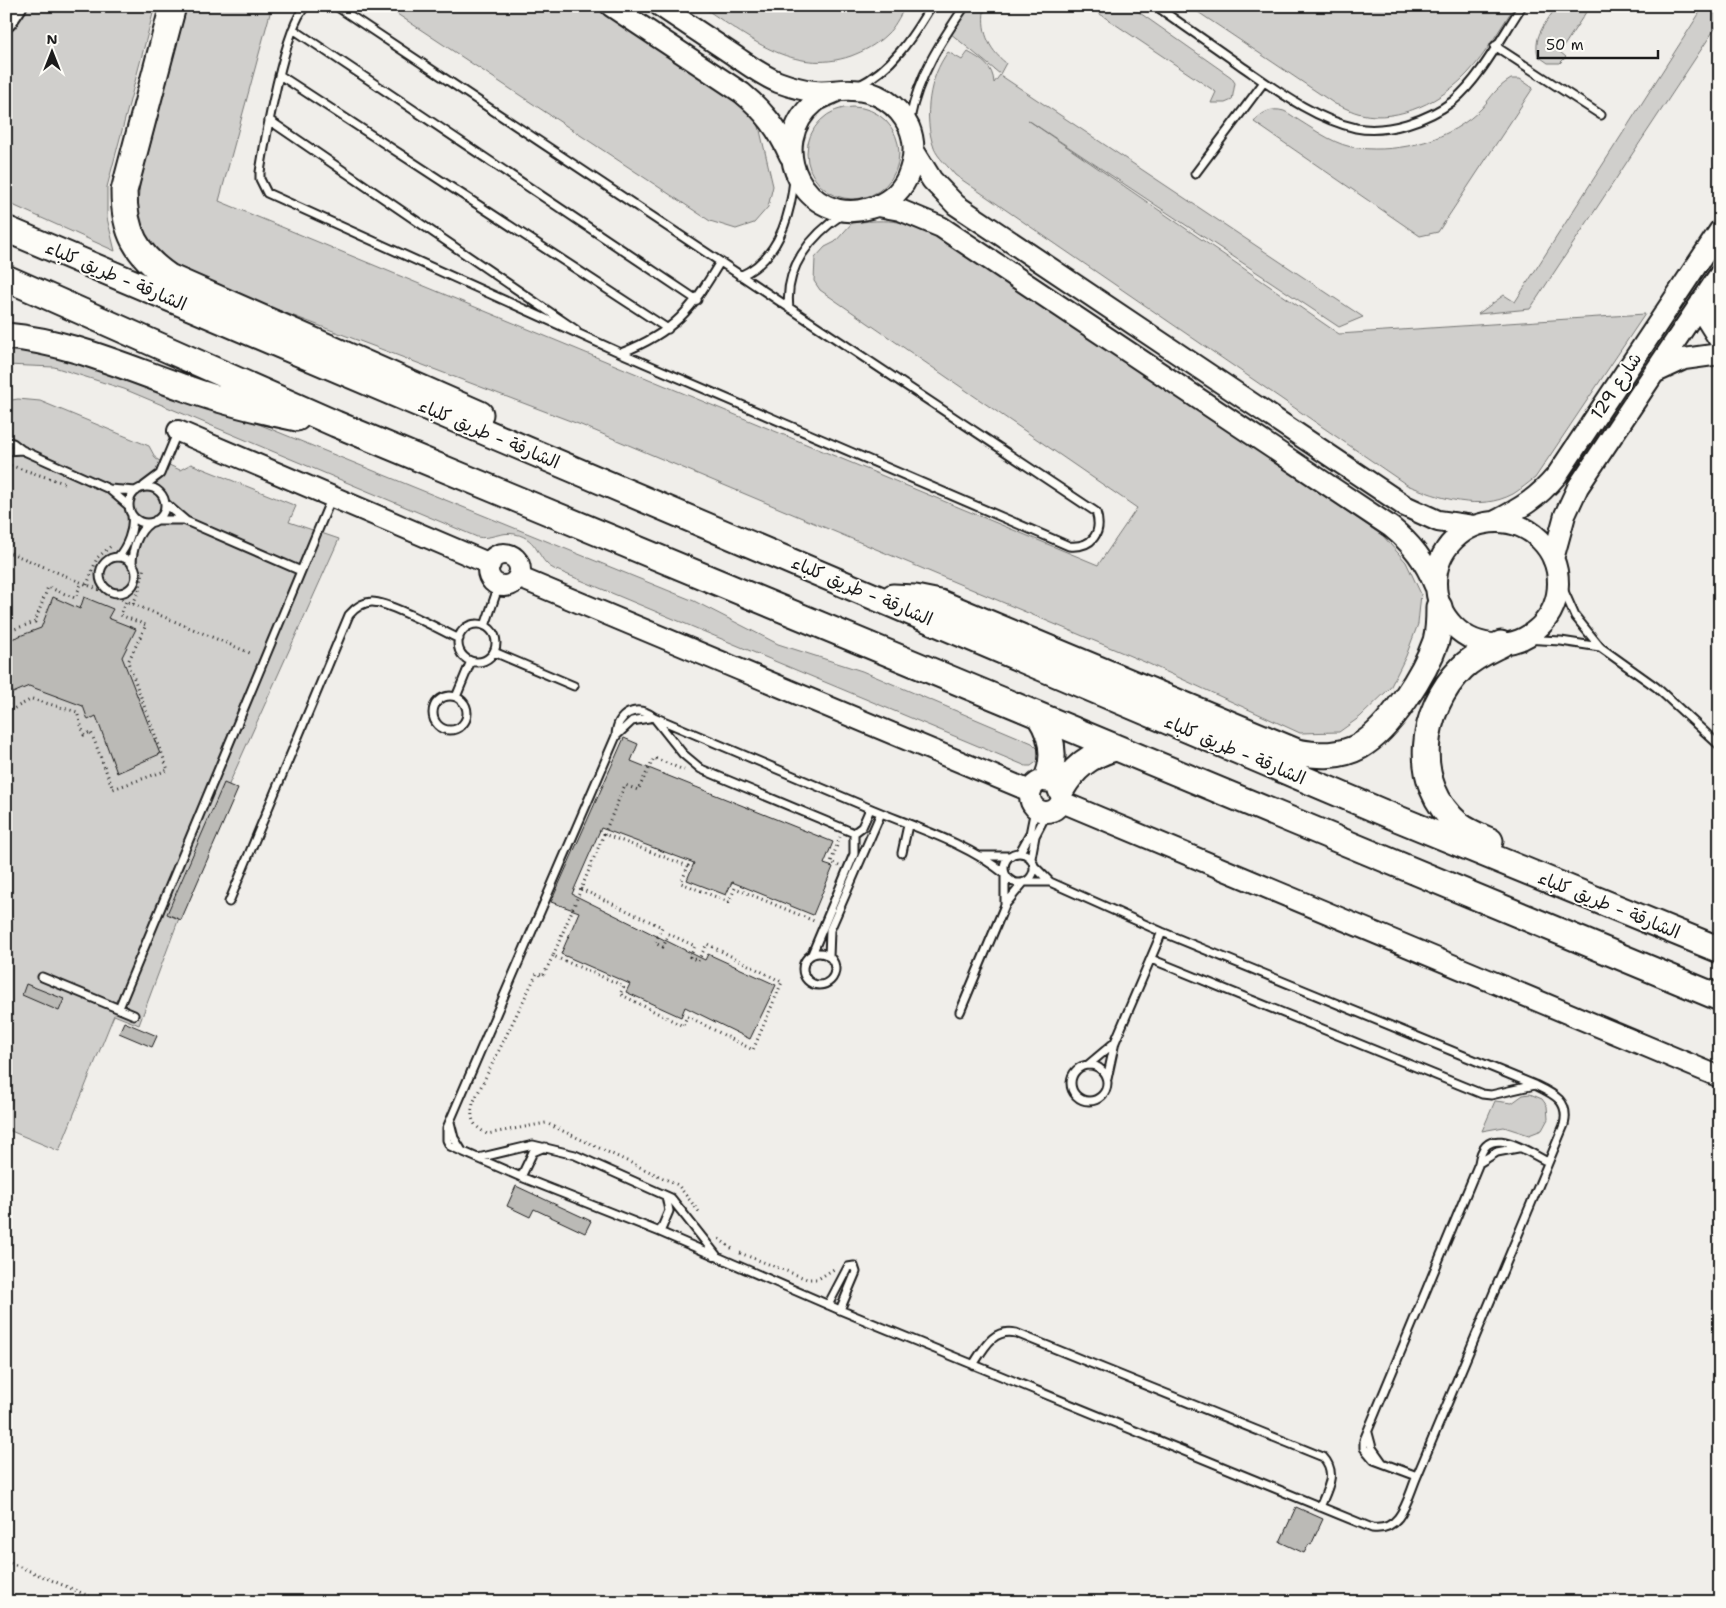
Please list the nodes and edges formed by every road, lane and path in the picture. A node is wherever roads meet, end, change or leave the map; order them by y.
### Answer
1 (16, 6) edge
2 (173, 6) edge
3 (306, 6) edge
4 (336, 6) edge
5 (611, 6) edge
6 (660, 6) edge
7 (931, 6) edge
8 (966, 6) edge
9 (1156, 6) edge
10 (1522, 6) edge
11 (6, 21) edge
12 (293, 28) junction
13 (1496, 46) junction
14 (280, 76) junction
15 (1264, 82) junction
16 (843, 91) junction
17 (1601, 115) dead end
18 (269, 120) junction
19 (909, 127) junction
20 (914, 151) junction
21 (793, 165) junction
22 (1195, 174) dead end
23 (878, 206) junction
24 (847, 212) junction
25 (6, 229) edge
26 (1720, 230) edge
27 (720, 262) junction
28 (1720, 274) edge
29 (740, 276) junction
30 (6, 278) edge
31 (697, 300) junction
32 (1701, 302) junction
33 (789, 308) junction
34 (668, 329) junction
35 (6, 336) edge
36 (592, 340) junction
37 (1720, 341) edge
38 (621, 353) junction
39 (1720, 354) edge
40 (1655, 373) junction
41 (336, 424) junction
42 (178, 431) joint
43 (6, 441) edge
44 (22, 450) junction
45 (6, 451) edge
46 (6, 464) edge
47 (572, 470) junction
48 (160, 474) junction
49 (75, 487) dead end
50 (109, 489) junction
51 (138, 489) junction
52 (331, 498) junction
53 (164, 500) junction
54 (129, 506) junction
55 (132, 515) junction
56 (186, 520) junction
57 (153, 521) junction
58 (1494, 522) junction
59 (1473, 526) junction
60 (116, 544) dead end
61 (6, 551) edge
62 (118, 557) junction
63 (142, 557) dead end
64 (1553, 559) junction
65 (132, 564) junction
66 (490, 564) junction
67 (301, 572) junction
68 (518, 577) junction
69 (1559, 580) junction
70 (82, 582) junction
71 (87, 584) junction
72 (499, 585) junction
73 (874, 596) junction
74 (1437, 596) junction
75 (126, 601) junction
76 (133, 604) junction
77 (485, 626) junction
78 (6, 632) edge
79 (459, 639) junction
80 (1512, 642) junction
81 (1600, 648) junction
82 (494, 652) junction
83 (250, 653) dead end
84 (471, 661) junction
85 (574, 686) dead end
86 (456, 697) junction
87 (6, 700) edge
88 (654, 717) junction
89 (1040, 717) junction
90 (1720, 746) edge
91 (1115, 748) junction
92 (690, 773) dead end
93 (1047, 797) junction
94 (870, 808) junction
95 (881, 813) junction
96 (908, 824) junction
97 (854, 833) junction
98 (604, 834) junction
99 (842, 834) dead end
100 (1033, 835) junction
101 (1020, 852) junction
102 (902, 853) dead end
103 (980, 856) junction
104 (1010, 856) junction
105 (1031, 858) junction
106 (1034, 866) junction
107 (836, 873) dead end
108 (1005, 874) junction
109 (1024, 882) junction
110 (1050, 882) junction
111 (581, 889) junction
112 (229, 902) dead end
113 (1006, 905) junction
114 (819, 913) dead end
115 (1162, 932) junction
116 (1720, 938) edge
117 (1720, 950) edge
118 (812, 954) junction
119 (552, 956) junction
120 (829, 956) junction
121 (1151, 959) junction
122 (42, 977) dead end
123 (1720, 998) edge
124 (119, 1008) junction
125 (960, 1012) dead end
126 (134, 1015) dead end
127 (1115, 1042) junction
128 (1088, 1065) junction
129 (1720, 1077) edge
130 (1107, 1079) junction
131 (1536, 1085) junction
132 (548, 1147) junction
133 (1518, 1148) junction
134 (478, 1158) junction
135 (1548, 1162) junction
136 (1479, 1163) junction
137 (521, 1177) junction
138 (666, 1196) junction
139 (702, 1216) dead end
140 (713, 1231) dead end
141 (660, 1232) junction
142 (718, 1257) junction
143 (836, 1267) dead end
144 (828, 1305) junction
145 (840, 1310) junction
146 (973, 1365) junction
147 (1417, 1476) junction
148 (1320, 1507) junction
149 (6, 1561) edge
150 (103, 1602) edge

1 - 11 street
2 - 47 highway
3 - 12 lane
4 - 27 lane
5 - 21 street
6 - 16 street
7 - 16 lane
8 - 19 lane
9 - 15 lane
10 - 13 lane
12 - 14 lane
12 - 31 lane
13 - 15 lane
13 - 17 lane
14 - 18 lane
14 - 34 lane
15 - 22 lane
16 - 19 street
16 - 21 street
18 - 36 lane
18 - 36 lane
19 - 20 street
20 - 23 street
20 - 59 street
21 - 24 street
21 - 29 lane
23 - 24 street
23 - 74 street
24 - 33 lane
25 - 47 highway, الشارقة - طريق كلباء
26 - 58 street, شارع 129
27 - 29 lane
27 - 31 lane
28 - 32 street, شارع 129
29 - 33 lane
30 - 41 highway
31 - 34 lane
32 - 37 street
32 - 40 street, شارع 129
33 - 38 lane
34 - 38 lane
35 - 41 highway
36 - 38 lane
39 - 40 street
40 - 64 street, شارع 129
41 - 89 highway
42 - 48 lane
42 - 52 street
43 - 44 lane
44 - 45 lane
44 - 50 lane
46 - 49 path
47 - 73 highway, الشارقة - طريق كلباء
48 - 51 lane
48 - 53 lane
50 - 51 lane
50 - 54 lane
51 - 53 lane
51 - 54 lane
52 - 66 street
52 - 67 lane
53 - 56 lane
53 - 57 lane
54 - 55 lane
55 - 57 lane
55 - 62 lane
56 - 57 lane
56 - 67 lane
57 - 65 lane
58 - 59 street
58 - 64 street
59 - 74 street
60 - 71 path
61 - 70 path
62 - 65 lane
62 - 65 lane
63 - 76 path
64 - 69 street
66 - 68 street
66 - 72 street
67 - 124 lane
68 - 72 street
68 - 93 street
69 - 80 street
69 - 81 lane
70 - 71 path
70 - 78 path
71 - 75 path
72 - 77 lane
73 - 74 highway
73 - 117 highway, الشارقة - طريق كلباء
74 - 80 street
75 - 76 path
75 - 87 path
76 - 83 path
77 - 79 lane
77 - 82 lane
79 - 84 lane
79 - 112 lane
80 - 81 lane
80 - 116 highway
81 - 90 lane
82 - 84 lane
82 - 85 lane
84 - 86 lane
86 - 86 lane
88 - 94 lane
88 - 97 lane
88 - 134 lane
89 - 91 highway
89 - 93 highway
91 - 93 highway
91 - 123 highway
92 - 98 path
93 - 100 lane
93 - 100 lane
93 - 129 street
94 - 95 lane
94 - 97 lane
95 - 96 lane
95 - 120 lane
96 - 102 lane
96 - 103 lane
97 - 118 lane
98 - 111 path
98 - 114 path
99 - 107 path
100 - 101 lane
100 - 105 lane
101 - 104 lane
101 - 105 lane
103 - 104 lane
103 - 108 lane
104 - 108 lane
105 - 106 lane
106 - 109 lane
106 - 110 lane
108 - 109 lane
108 - 113 lane
109 - 110 lane
109 - 113 lane
110 - 115 lane
111 - 119 path
111 - 119 path
113 - 125 lane
115 - 121 lane
115 - 131 lane
118 - 120 lane
118 - 120 lane
119 - 139 path
121 - 127 lane
121 - 131 lane
122 - 124 lane
124 - 126 lane
127 - 128 lane
127 - 130 lane
128 - 130 lane
128 - 130 lane
131 - 135 lane
132 - 134 lane
132 - 137 lane
132 - 138 lane
133 - 135 lane
133 - 136 lane
133 - 136 lane
134 - 137 lane
135 - 147 lane
136 - 147 lane
137 - 141 lane
138 - 141 lane
138 - 142 lane
140 - 143 path
141 - 142 lane
142 - 144 lane
144 - 145 lane
144 - 145 lane
145 - 146 lane
146 - 148 lane
146 - 148 lane
147 - 148 lane
149 - 150 path

